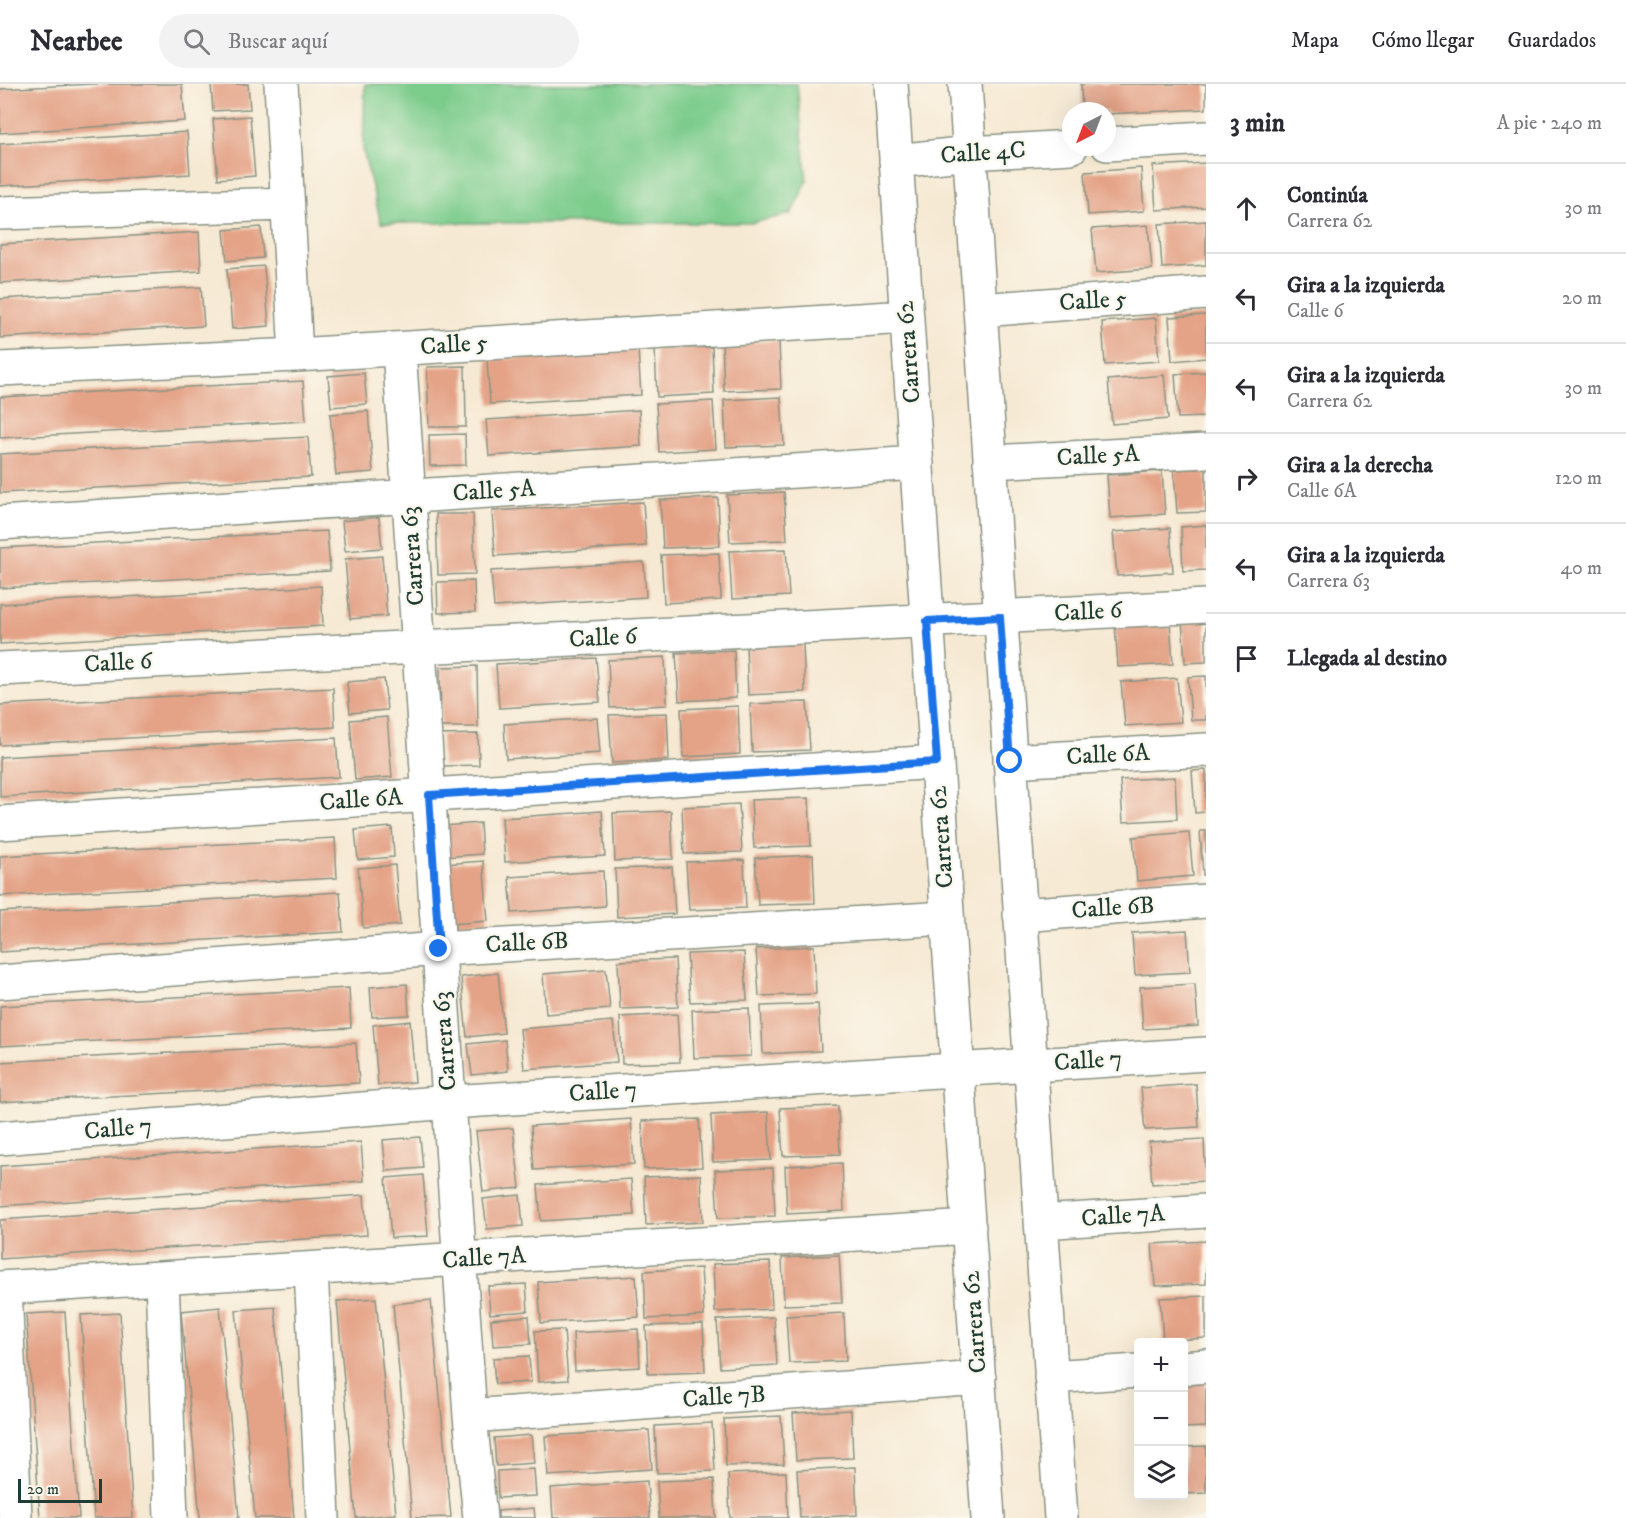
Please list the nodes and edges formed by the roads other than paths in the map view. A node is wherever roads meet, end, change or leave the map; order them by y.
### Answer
1 (281, 84) edge
2 (891, 84) edge
3 (965, 84) edge
4 (1206, 138) edge
5 (1116, 143) edge
6 (1062, 148) edge
7 (970, 153) junction
8 (896, 161) junction
9 (288, 204) junction
10 (0, 213) edge
11 (1206, 293) edge
12 (980, 310) junction
13 (907, 317) junction
14 (399, 349) junction
15 (296, 355) junction
16 (0, 369) edge
17 (1206, 451) edge
18 (990, 462) junction
19 (916, 463) junction
20 (409, 496) junction
21 (0, 523) edge
22 (1206, 606) edge
23 (1000, 617) junction
24 (927, 621) junction
25 (419, 647) junction
26 (0, 669) edge
27 (1206, 750) edge
28 (1010, 761) junction
29 (937, 762) junction
30 (429, 795) junction
31 (0, 823) edge
32 (1206, 901) edge
33 (1020, 915) junction
34 (947, 918) junction
35 (439, 949) junction
36 (0, 982) edge
37 (1206, 1054) edge
38 (1030, 1065) junction
39 (958, 1069) junction
40 (450, 1102) junction
41 (0, 1138) edge
42 (1206, 1211) edge
43 (1041, 1222) junction
44 (969, 1227) junction
45 (460, 1259) junction
46 (311, 1269) junction
47 (162, 1278) junction
48 (3, 1288) edge
49 (1206, 1366) edge
50 (1188, 1368) edge
51 (1134, 1371) edge
52 (1051, 1377) junction
53 (979, 1378) junction
54 (470, 1416) junction
55 (15, 1518) edge
56 (171, 1518) edge
57 (322, 1518) edge
58 (480, 1518) edge
59 (988, 1518) edge
60 (1060, 1518) edge

1 - 9 street
2 - 8 street, Carrera 62
3 - 7 street
4 - 5 street
6 - 7 street, Calle 4C
7 - 8 street, Calle 4C
7 - 12 street
8 - 13 street, Carrera 62
9 - 10 street
9 - 15 street
11 - 12 street, Calle 5
12 - 18 street
13 - 14 street, Calle 5
13 - 19 street, Carrera 62
14 - 15 street, Calle 5
14 - 20 street, Carrera 63
15 - 16 street, Calle 5
17 - 18 street, Calle 5A
18 - 23 street
19 - 20 street, Calle 5A
19 - 24 street, Carrera 62
20 - 21 street, Calle 5A
20 - 25 street, Carrera 63
22 - 23 street, Calle 6
23 - 24 street, Calle 6
23 - 28 street
24 - 25 street, Calle 6
24 - 29 street, Carrera 62
25 - 26 street, Calle 6
25 - 30 street, Carrera 63
27 - 28 street, Calle 6A
28 - 33 street
29 - 30 street, Calle 6A
29 - 34 street, Carrera 62
30 - 31 street, Calle 6A
30 - 35 street, Carrera 63
32 - 33 street, Calle 6B
33 - 38 street
34 - 35 street, Calle 6B
34 - 39 street, Carrera 62
35 - 36 street, Calle 6B
35 - 40 street, Carrera 63
37 - 38 street, Calle 7
38 - 39 street, Calle 7
38 - 43 street
39 - 40 street, Calle 7
39 - 44 street, Carrera 62
40 - 41 street, Calle 7
40 - 45 street, Carrera 63
42 - 43 street, Calle 7A
43 - 52 street
44 - 45 street, Calle 7A
44 - 53 street, Carrera 62
45 - 46 street, Calle 7A
45 - 54 street, Carrera 63
46 - 47 street, Calle 7A
46 - 57 street
47 - 48 street, Calle 7A
47 - 56 street
48 - 55 street
49 - 50 street
51 - 52 street
52 - 60 street
53 - 54 street, Calle 7B
53 - 59 street, Carrera 62
54 - 58 street, Carrera 63

